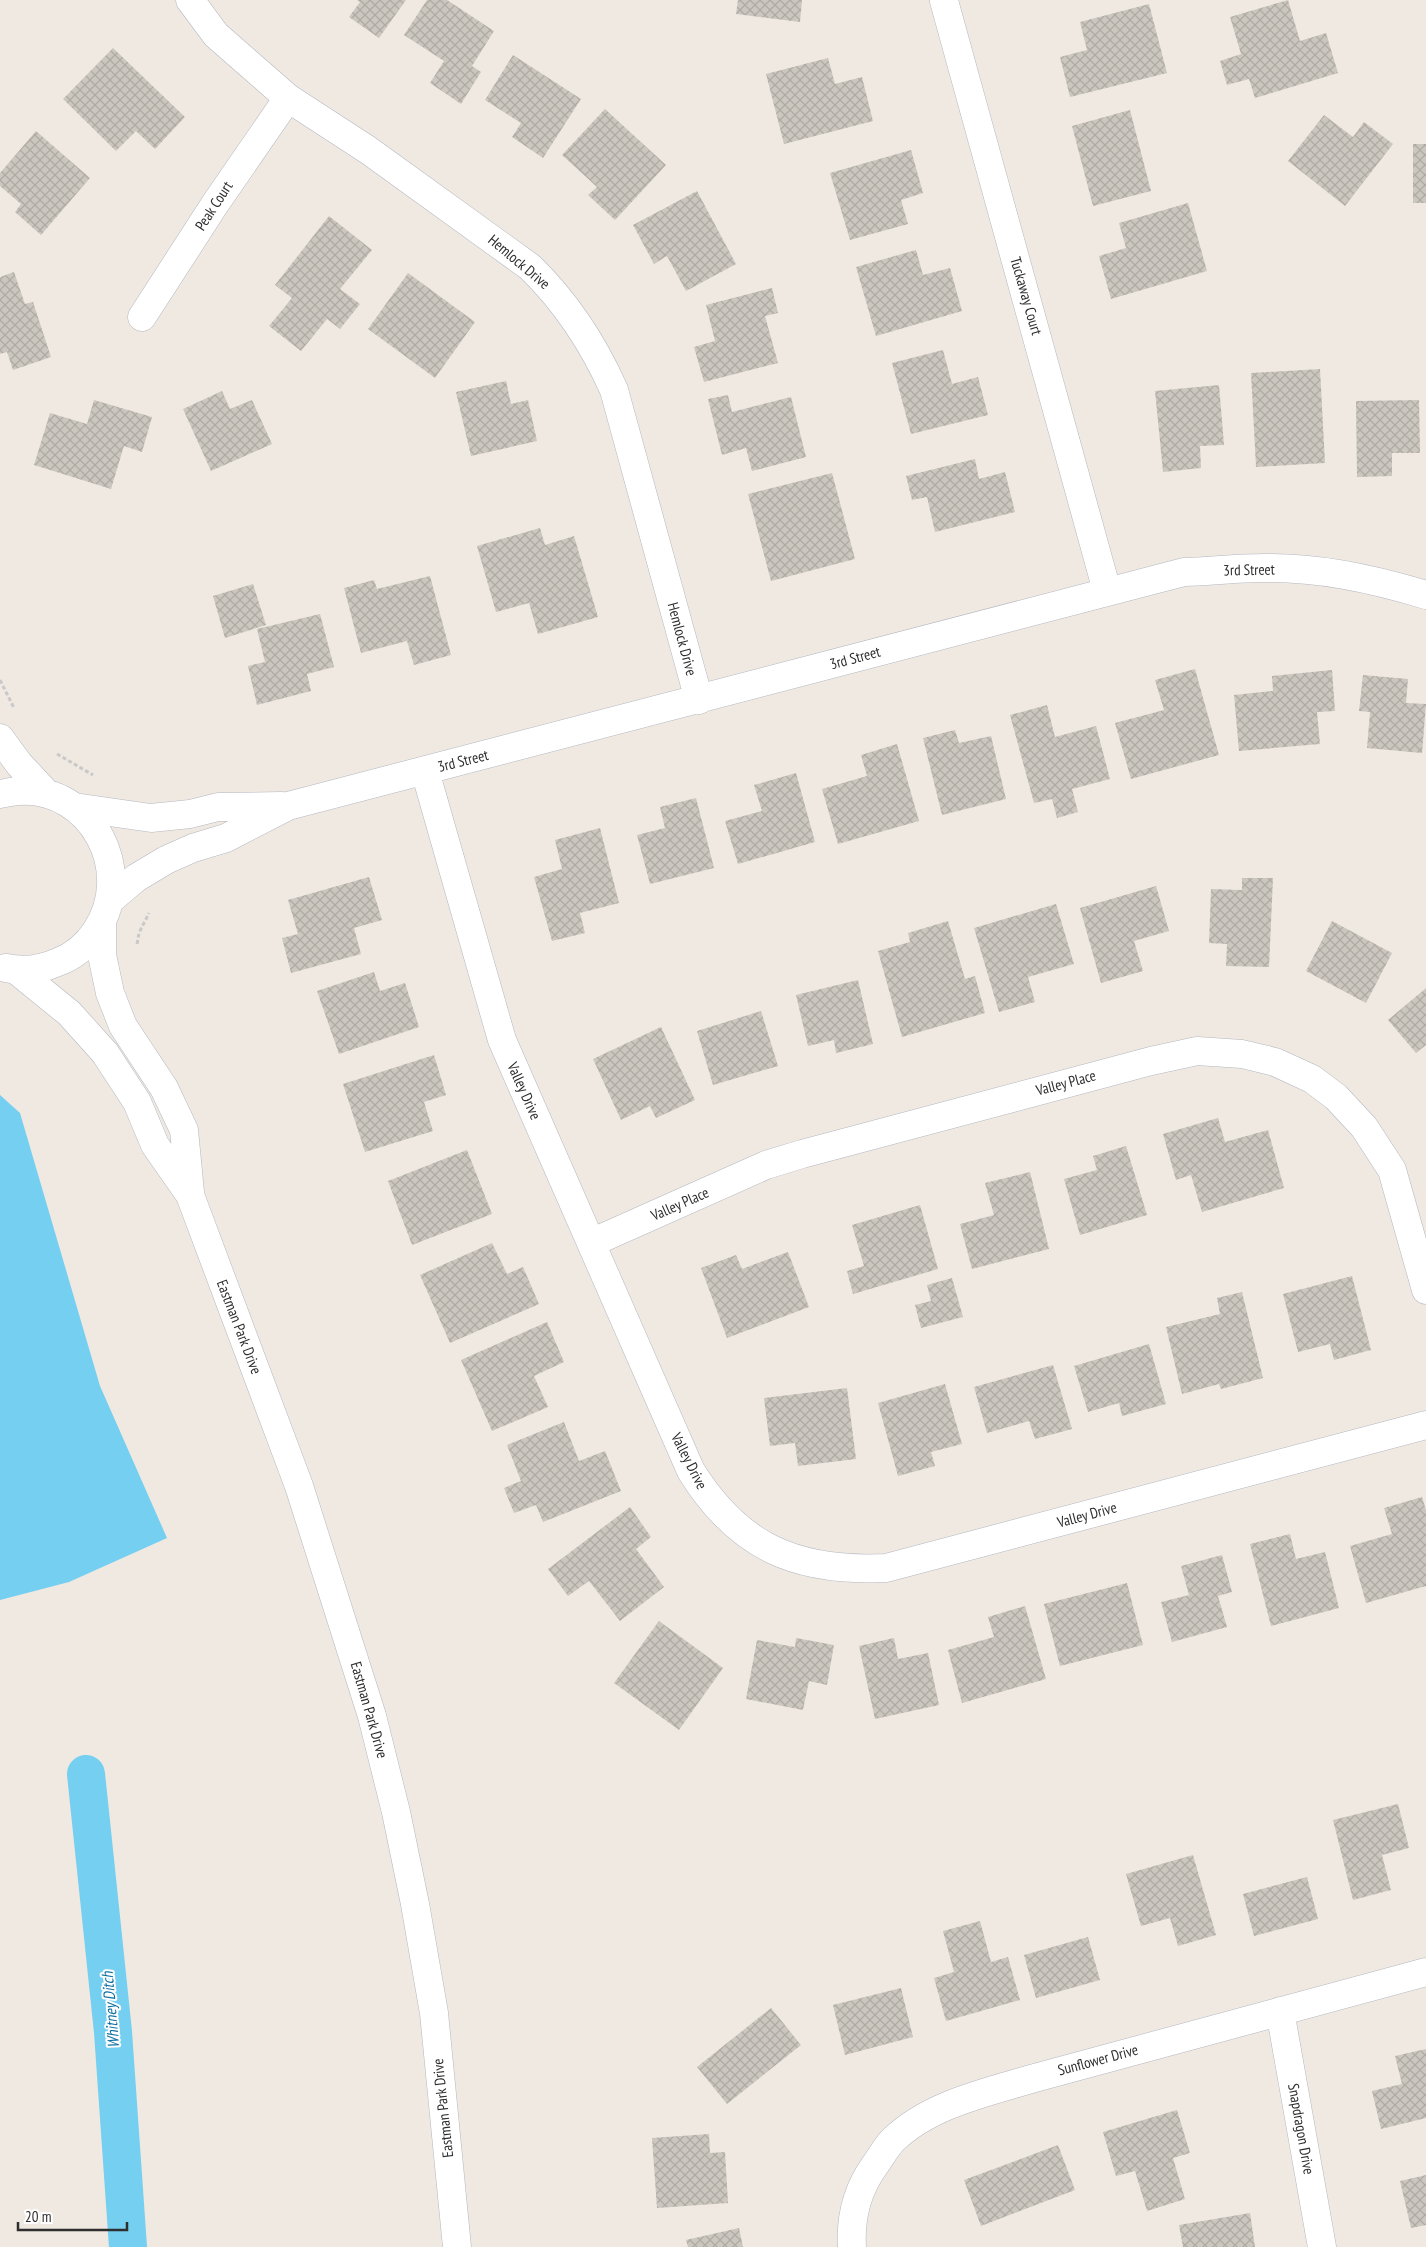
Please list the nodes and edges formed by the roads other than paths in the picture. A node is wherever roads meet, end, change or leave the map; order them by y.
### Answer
1 (190, 0) edge
2 (944, 1) edge
3 (288, 98) junction
4 (142, 317) dead end
5 (1108, 591) junction
6 (1426, 595) edge
7 (699, 700) junction
8 (0, 738) edge
9 (425, 770) junction
10 (0, 794) edge
11 (47, 794) junction
12 (288, 806) junction
13 (74, 807) junction
14 (106, 911) junction
15 (8, 969) edge
16 (190, 1195) junction
17 (591, 1243) junction
18 (1426, 1290) edge
19 (1426, 1425) edge
20 (1426, 1972) edge
21 (1280, 2011) junction
22 (457, 2247) edge
23 (852, 2247) edge
24 (1322, 2247) edge

1 - 3 street, Hemlock Drive
2 - 5 street, Tuckaway Court
3 - 4 street, Peak Court
3 - 7 street, Hemlock Drive
5 - 6 street, 3rd Street
5 - 7 street, 3rd Street
7 - 9 street, 3rd Street
8 - 11 street
9 - 12 street, 3rd Street
9 - 17 street, Valley Drive
10 - 11 street
11 - 13 street
12 - 13 street, 3rd Street
12 - 14 street, 3rd Street
13 - 14 street, Eastman Park Drive
14 - 15 street, 3rd Street
14 - 16 street, Eastman Park Drive
15 - 16 street, Eastman Park Drive
16 - 22 street, Eastman Park Drive
17 - 18 street, Valley Place
17 - 19 street, Valley Drive
20 - 21 street, Sunflower Drive
21 - 23 street, Sunflower Drive
21 - 24 street, Snapdragon Drive

